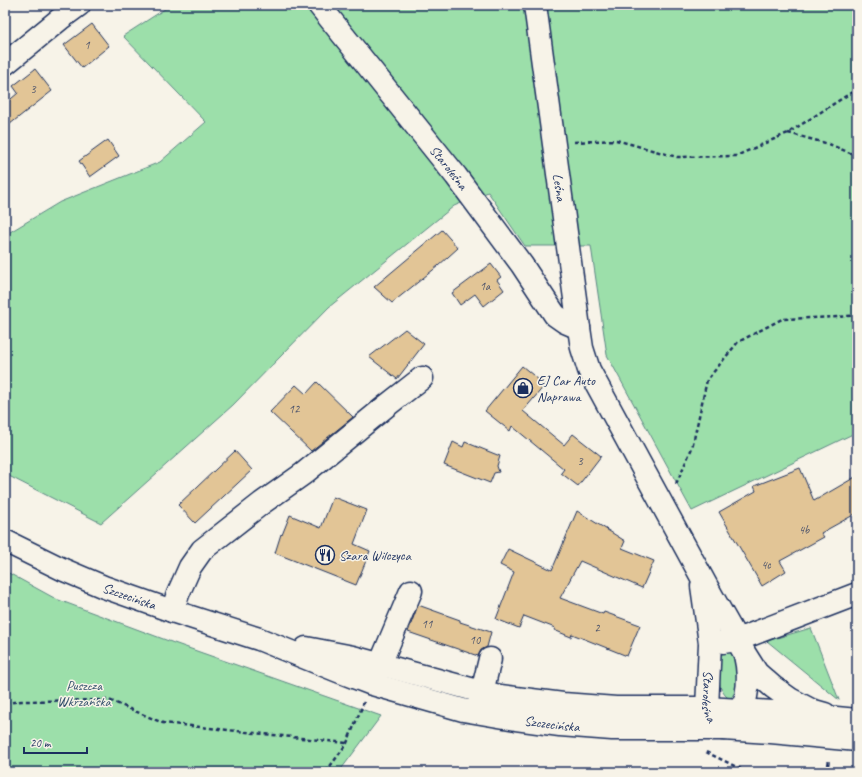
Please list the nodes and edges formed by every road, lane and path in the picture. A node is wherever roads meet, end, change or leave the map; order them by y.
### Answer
1 (79, 5) edge
2 (319, 5) edge
3 (535, 5) edge
4 (5, 64) edge
5 (857, 89) edge
6 (788, 133) junction
7 (554, 143) junction
8 (857, 156) edge
9 (857, 315) edge
10 (579, 328) junction
11 (589, 370) joint
12 (422, 378) dead end
13 (674, 487) dead end
14 (5, 541) edge
15 (700, 573) junction
16 (411, 591) dead end
17 (857, 594) edge
18 (172, 611) junction
19 (710, 643) junction
20 (741, 647) junction
21 (490, 659) dead end
22 (376, 675) junction
23 (482, 692) junction
24 (5, 703) edge
25 (707, 708) junction
26 (741, 710) junction
27 (477, 712) junction
28 (854, 720) edge
29 (723, 729) junction
30 (857, 740) edge
31 (347, 743) junction
32 (705, 751) dead end
33 (326, 772) edge
34 (747, 772) edge

1 - 4 street
2 - 10 street, Staroleśna
3 - 7 street, Leśna
5 - 6 path
6 - 7 path
6 - 8 path
7 - 10 street, Leśna
9 - 13 path
10 - 11 street, Leśna
11 - 15 street, Staroleśna
12 - 18 street
14 - 18 street, Szczecińska
15 - 19 street, Staroleśna
15 - 20 street, Staroleśna
16 - 22 street
17 - 20 street
18 - 22 street, Szczecińska
19 - 20 street
19 - 25 street, Staroleśna
20 - 26 street, Staroleśna
20 - 28 street, Staroleśna
21 - 23 street
22 - 23 street, Szczecińska
22 - 27 street, Szczecińska
22 - 31 path
23 - 25 street, Szczecińska
23 - 27 street
24 - 31 path
25 - 26 street, Szczecińska
25 - 29 street, Staroleśna
26 - 28 street, Szczecińska
26 - 29 street, Staroleśna
27 - 29 street, Szczecińska
29 - 30 street, Szczecińska
31 - 33 path
32 - 34 path

